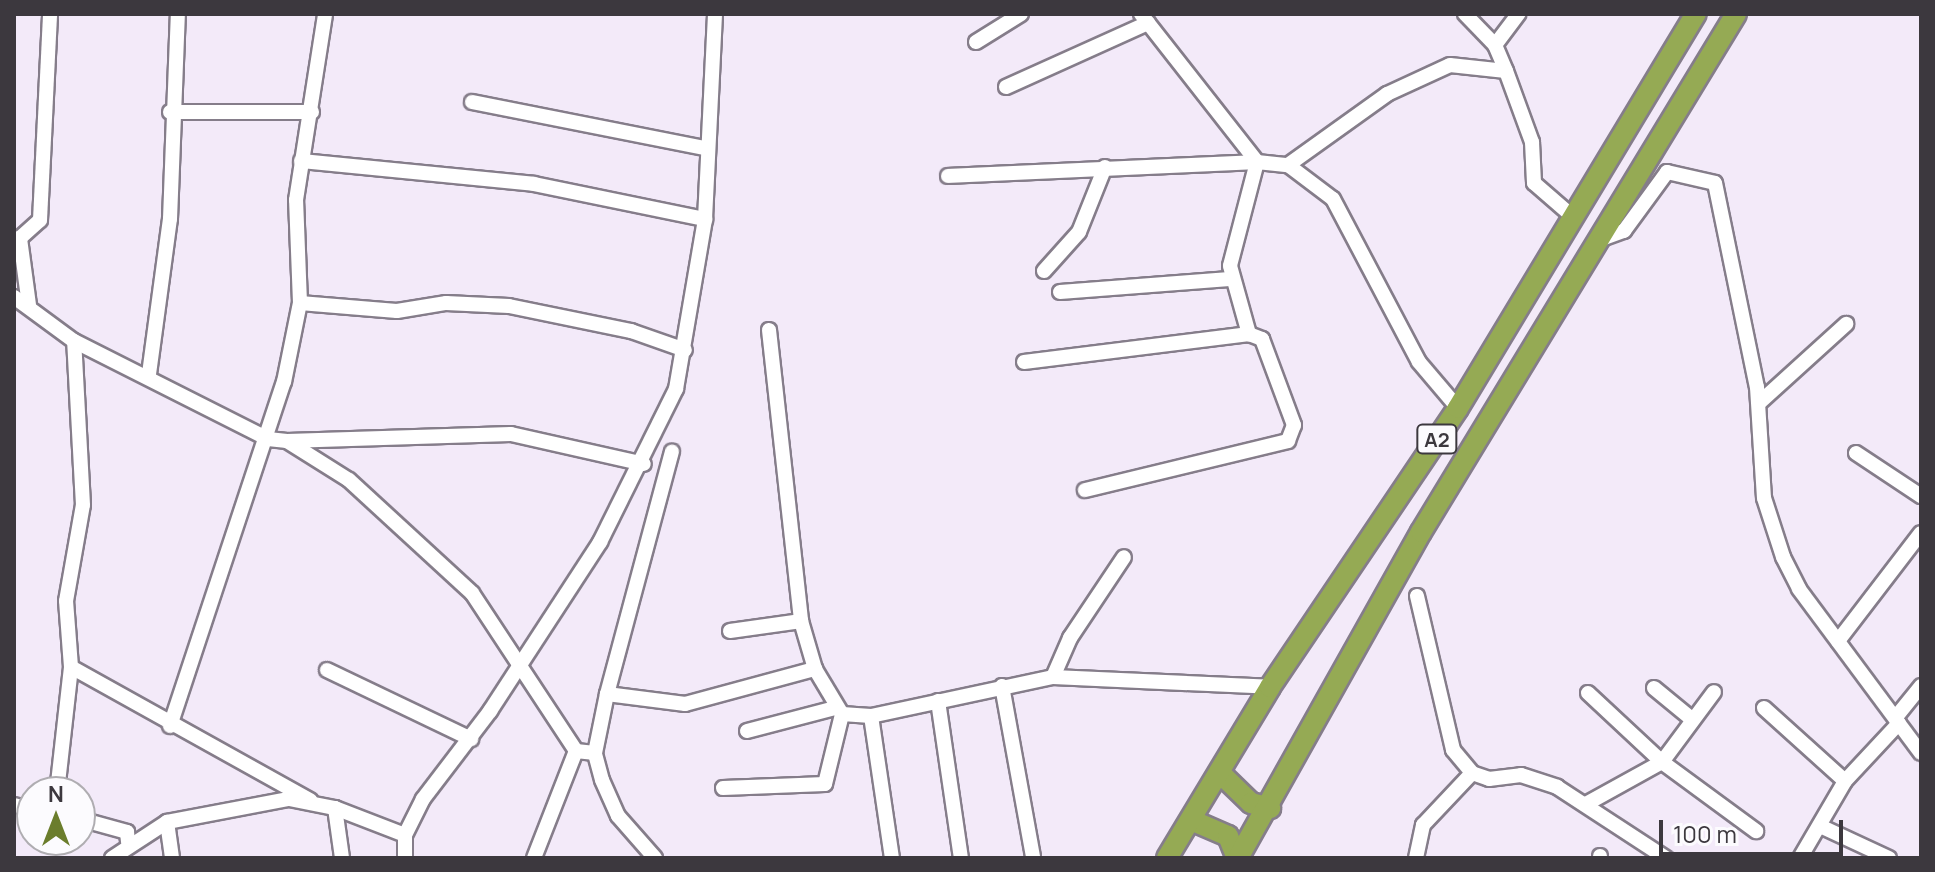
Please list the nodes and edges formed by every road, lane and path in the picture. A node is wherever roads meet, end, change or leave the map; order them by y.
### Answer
1 (50, 14) edge
2 (178, 14) edge
3 (325, 14) edge
4 (715, 14) edge
5 (1021, 14) edge
6 (1465, 14) edge
7 (1518, 14) edge
8 (1696, 14) edge
9 (1736, 14) edge
10 (1144, 18) edge
11 (976, 42) dead end
12 (1495, 45) junction
13 (1506, 71) junction
14 (1006, 87) dead end
15 (472, 102) dead end
16 (170, 112) junction
17 (312, 112) junction
18 (705, 148) junction
19 (301, 161) junction
20 (1257, 162) junction
21 (1288, 165) junction
22 (1105, 167) junction
23 (948, 176) dead end
24 (1572, 216) junction
25 (705, 219) junction
26 (1596, 241) junction
27 (1044, 271) dead end
28 (1230, 279) junction
29 (1060, 292) dead end
30 (14, 297) edge
31 (300, 303) junction
32 (29, 305) junction
33 (1846, 324) dead end
34 (769, 330) dead end
35 (1249, 334) junction
36 (74, 341) junction
37 (685, 350) junction
38 (1024, 362) dead end
39 (149, 374) junction
40 (1759, 403) junction
41 (1458, 408) junction
42 (268, 439) junction
43 (287, 441) junction
44 (672, 452) dead end
45 (1856, 453) dead end
46 (644, 464) junction
47 (1085, 490) dead end
48 (1921, 496) edge
49 (1921, 533) edge
50 (1124, 557) dead end
51 (1417, 596) dead end
52 (801, 621) junction
53 (730, 631) dead end
54 (1838, 641) junction
55 (71, 667) junction
56 (518, 668) junction
57 (815, 669) junction
58 (327, 670) dead end
59 (1053, 677) junction
60 (1002, 686) junction
61 (1921, 686) edge
62 (1270, 687) junction
63 (1654, 688) dead end
64 (1714, 692) dead end
65 (1588, 693) dead end
66 (607, 694) junction
67 (938, 701) junction
68 (1764, 708) dead end
69 (838, 711) junction
70 (871, 716) junction
71 (1693, 720) junction
72 (1898, 720) junction
73 (170, 726) junction
74 (747, 731) dead end
75 (471, 739) junction
76 (576, 751) junction
77 (595, 753) junction
78 (1921, 753) edge
79 (1662, 762) junction
80 (1220, 773) junction
81 (1472, 773) junction
82 (59, 776) edge
83 (1845, 781) junction
84 (723, 788) dead end
85 (316, 804) junction
86 (1586, 804) junction
87 (335, 808) junction
88 (1270, 808) junction
89 (1191, 820) junction
90 (167, 822) junction
91 (96, 823) edge
92 (1820, 826) junction
93 (1756, 831) dead end
94 (405, 835) junction
95 (128, 842) junction
96 (1033, 857) edge
97 (112, 858) edge
98 (172, 858) edge
99 (342, 858) edge
100 (405, 858) edge
101 (534, 858) edge
102 (655, 858) edge
103 (892, 858) edge
104 (961, 858) edge
105 (1167, 858) edge
106 (1238, 858) edge
107 (1416, 858) edge
108 (1666, 858) edge
109 (1800, 858) edge
110 (1889, 858) edge

1 - 32 street
2 - 16 street
3 - 17 street
4 - 18 street
5 - 11 street
6 - 12 street
7 - 12 street
8 - 24 highway, A2
9 - 26 highway, A2
10 - 14 street
10 - 20 street
12 - 13 street
13 - 21 street
13 - 24 street
15 - 18 street
16 - 17 street
16 - 39 street
17 - 19 street
18 - 25 street
19 - 25 street
19 - 31 street
20 - 21 street
20 - 22 street
20 - 28 street
21 - 41 street
22 - 23 street
22 - 27 street
24 - 41 highway, A2
25 - 37 street
26 - 40 street
26 - 88 highway, A2
28 - 29 street
28 - 35 street
30 - 32 street
31 - 37 street
31 - 42 street
32 - 36 street
33 - 40 street
34 - 52 street
35 - 38 street
35 - 47 street
36 - 39 street
36 - 55 street
37 - 46 street
39 - 42 street
40 - 54 street
41 - 62 highway, A2
42 - 43 street
42 - 73 street
43 - 46 street
43 - 56 street
44 - 66 street
45 - 48 street
46 - 56 street
49 - 54 street
50 - 59 street
51 - 81 street
52 - 53 street
52 - 57 street
54 - 72 street
55 - 73 street
55 - 82 street
56 - 75 street
56 - 76 street
57 - 66 street
57 - 69 street
58 - 75 street
59 - 60 street
59 - 62 street
60 - 67 street
60 - 96 street
61 - 72 street
62 - 80 highway, A2
63 - 71 street
64 - 71 street
65 - 79 street
66 - 77 street
67 - 70 street
67 - 104 street
68 - 83 street
69 - 70 street
69 - 74 street
69 - 84 street
70 - 103 street
71 - 79 street
72 - 78 street
72 - 83 street
73 - 85 street
75 - 94 street
76 - 77 street
76 - 101 street
77 - 102 street
79 - 86 street
79 - 93 street
80 - 88 highway
80 - 89 highway, A2
81 - 86 street
81 - 107 street
83 - 92 street
85 - 87 street
85 - 90 street
86 - 108 street
87 - 94 street
87 - 99 street
88 - 106 highway, A2
89 - 105 highway, A2
89 - 106 highway
90 - 95 street
90 - 98 street
91 - 95 street
92 - 109 street
92 - 110 street
94 - 100 street
95 - 97 street

